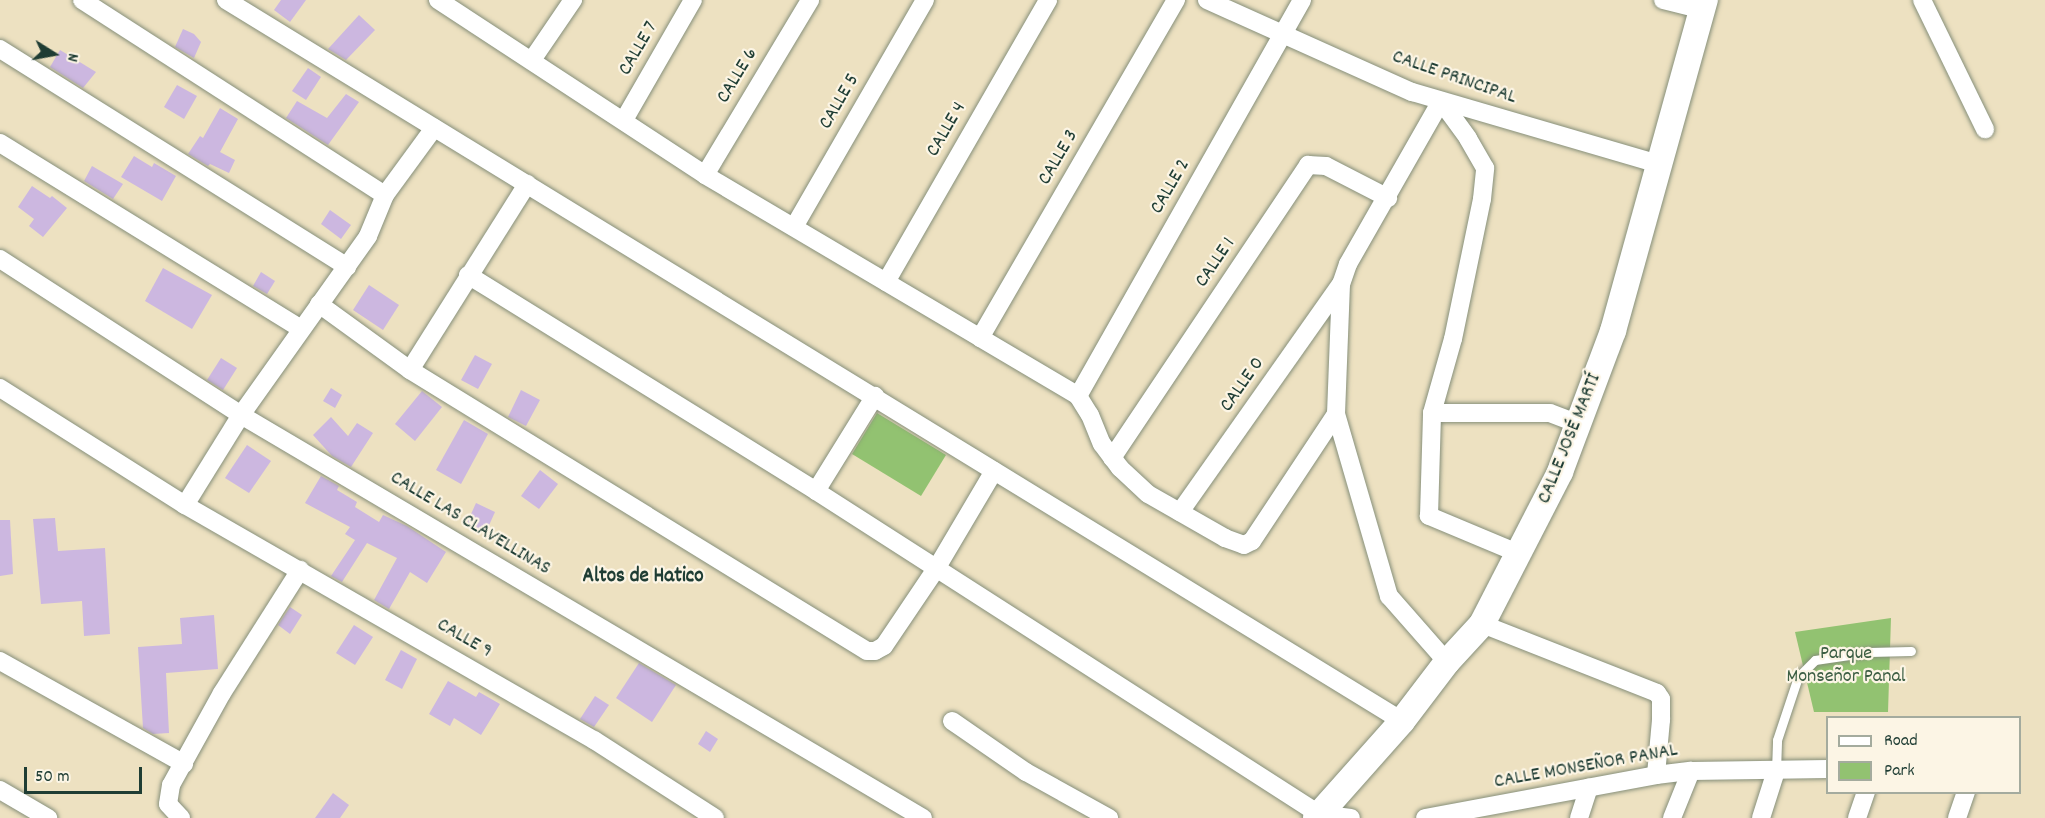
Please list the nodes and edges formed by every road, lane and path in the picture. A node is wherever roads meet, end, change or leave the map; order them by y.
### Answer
1 (82, 0) edge
2 (226, 0) edge
3 (438, 0) edge
4 (573, 0) edge
5 (693, 0) edge
6 (810, 0) edge
7 (925, 0) edge
8 (1048, 0) edge
9 (1176, 0) edge
10 (1207, 0) edge
11 (1302, 0) edge
12 (1663, 0) edge
13 (1922, 0) edge
14 (1704, 5) edge
15 (1284, 34) junction
16 (0, 50) edge
17 (532, 60) junction
18 (1441, 101) junction
19 (624, 120) junction
20 (434, 128) junction
21 (1985, 129) dead end
22 (0, 143) edge
23 (1661, 165) junction
24 (705, 175) junction
25 (527, 184) junction
26 (385, 195) junction
27 (1388, 198) junction
28 (794, 228) junction
29 (0, 259) edge
30 (347, 267) junction
31 (468, 275) junction
32 (886, 282) junction
33 (1341, 284) junction
34 (319, 304) junction
35 (300, 328) junction
36 (980, 338) junction
37 (410, 370) junction
38 (0, 388) edge
39 (875, 396) junction
40 (1078, 396) junction
41 (1432, 413) junction
42 (1336, 414) junction
43 (241, 415) junction
44 (1578, 424) junction
45 (1112, 458) junction
46 (994, 471) junction
47 (816, 491) junction
48 (185, 505) junction
49 (1180, 512) junction
50 (1520, 554) junction
51 (936, 569) junction
52 (300, 570) junction
53 (1482, 624) junction
54 (1911, 651) dead end
55 (0, 661) edge
56 (1447, 662) junction
57 (952, 721) dead end
58 (1402, 721) junction
59 (184, 764) junction
60 (1826, 769) edge
61 (1691, 771) junction
62 (1776, 771) junction
63 (1656, 775) junction
64 (1589, 788) junction
65 (0, 790) edge
66 (1865, 794) edge
67 (1965, 794) edge
68 (1489, 812) edge
69 (1318, 816) edge
70 (48, 818) edge
71 (181, 818) edge
72 (715, 818) edge
73 (923, 818) edge
74 (1109, 818) edge
75 (1351, 818) edge
76 (1425, 818) edge
77 (1579, 818) edge
78 (1672, 818) edge
79 (1761, 818) edge
80 (1857, 818) edge
81 (1957, 818) edge

1 - 26 street
2 - 20 street
3 - 17 street
4 - 17 street
5 - 19 street, CALLE 7
6 - 24 street, CALLE 6
7 - 28 street, CALLE 5
8 - 32 street, CALLE 4
9 - 36 street, CALLE 3
10 - 15 street, CALLE PRINCIPAL
11 - 15 street, CALLE 2
12 - 14 street
13 - 21 street
14 - 23 main road, CALLE JOSÉ MARTÍ
15 - 18 street, CALLE PRINCIPAL
15 - 40 street, CALLE 2
16 - 30 street
17 - 19 street
18 - 23 street, CALLE PRINCIPAL
18 - 27 street
18 - 41 street
19 - 24 street
20 - 25 street
20 - 26 street
22 - 35 street
23 - 44 main road, CALLE JOSÉ MARTÍ
24 - 28 street
25 - 31 street
25 - 39 street
26 - 30 street
27 - 33 street
27 - 45 street, CALLE 1
28 - 32 street
29 - 43 street, CALLE LAS CLAVELLINAS
30 - 34 street
31 - 37 street
31 - 47 street
32 - 36 street
33 - 42 street
33 - 49 street, CALLE 0
34 - 35 street
34 - 37 street
35 - 43 street
36 - 40 street
37 - 51 street
38 - 48 street, CALLE 9
39 - 46 street
39 - 47 street
40 - 45 street
41 - 44 street
41 - 50 street
42 - 49 street
42 - 56 street
43 - 48 street
43 - 73 street, CALLE LAS CLAVELLINAS
44 - 50 main road, CALLE JOSÉ MARTÍ
45 - 49 street
46 - 51 street
46 - 58 street
47 - 51 street
48 - 52 street, CALLE 9
50 - 53 main road, CALLE JOSÉ MARTÍ
51 - 69 street
52 - 59 street
52 - 72 street, CALLE 9
53 - 56 main road, CALLE JOSÉ MARTÍ
53 - 63 street
54 - 62 lane
55 - 59 street
56 - 58 main road, CALLE JOSÉ MARTÍ
57 - 74 street
58 - 69 main road, CALLE JOSÉ MARTÍ
59 - 71 street
60 - 62 street, CALLE MONSEÑOR PANAL
61 - 62 street, CALLE MONSEÑOR PANAL
61 - 63 street, CALLE MONSEÑOR PANAL
61 - 78 street
62 - 79 street
63 - 64 street, CALLE MONSEÑOR PANAL
64 - 68 street, CALLE MONSEÑOR PANAL
64 - 77 street
65 - 70 street
66 - 80 street
67 - 81 street
68 - 76 street, CALLE MONSEÑOR PANAL
69 - 75 street

